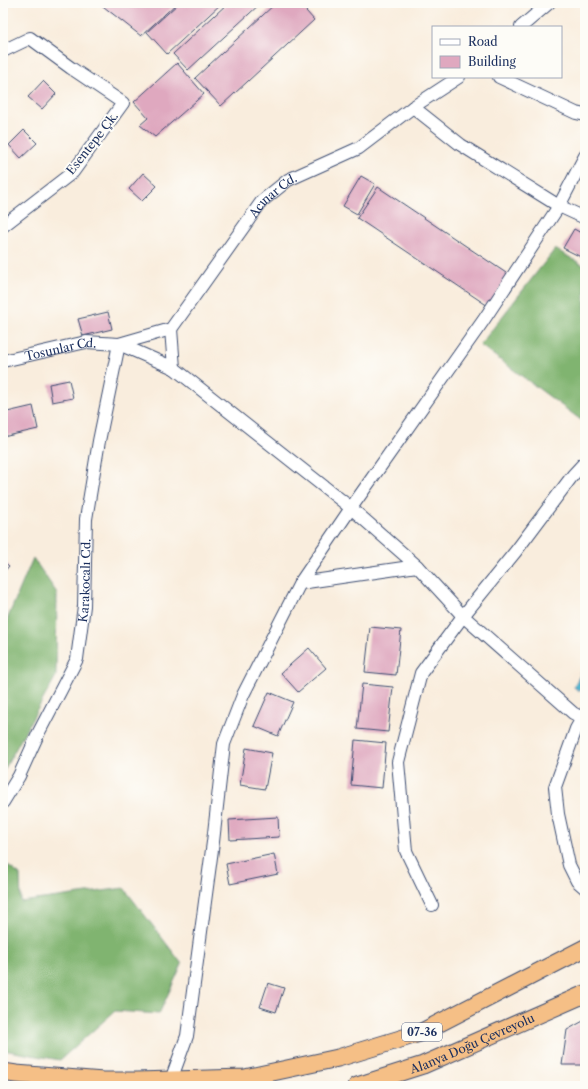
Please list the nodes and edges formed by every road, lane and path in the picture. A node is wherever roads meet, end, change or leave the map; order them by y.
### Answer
1 (549, 3) edge
2 (523, 26) edge
3 (3, 51) edge
4 (457, 78) edge
5 (501, 78) edge
6 (413, 107) junction
7 (585, 115) edge
8 (585, 156) edge
9 (559, 206) junction
10 (585, 218) edge
11 (3, 226) edge
12 (172, 329) junction
13 (119, 344) junction
14 (3, 361) edge
15 (174, 368) junction
16 (585, 462) edge
17 (351, 508) junction
18 (417, 566) junction
19 (300, 583) junction
20 (463, 616) junction
21 (583, 715) edge
22 (3, 802) edge
23 (585, 888) edge
24 (432, 905) dead end
25 (585, 948) edge
26 (585, 994) edge
27 (3, 1072) edge
28 (171, 1080) junction
29 (357, 1086) edge

1 - 2 street
3 - 11 street, Esentepe Çk.
4 - 6 street, Acınar Cd.
5 - 7 street
6 - 9 street
6 - 12 street, Acınar Cd.
8 - 9 street
9 - 10 street
9 - 17 street
12 - 13 street
12 - 15 street
13 - 14 street, Tosunlar Cd.
13 - 15 street
13 - 22 street, Karakocalı Cd.
15 - 17 street
16 - 20 street
17 - 18 street
17 - 19 street
18 - 19 street
18 - 20 street
19 - 28 street
20 - 21 street
20 - 24 street
21 - 23 street
25 - 28 highway, 07-36
26 - 29 highway, Alanya Doğu Çevreyolu / 07-36
27 - 28 highway, 07-36

